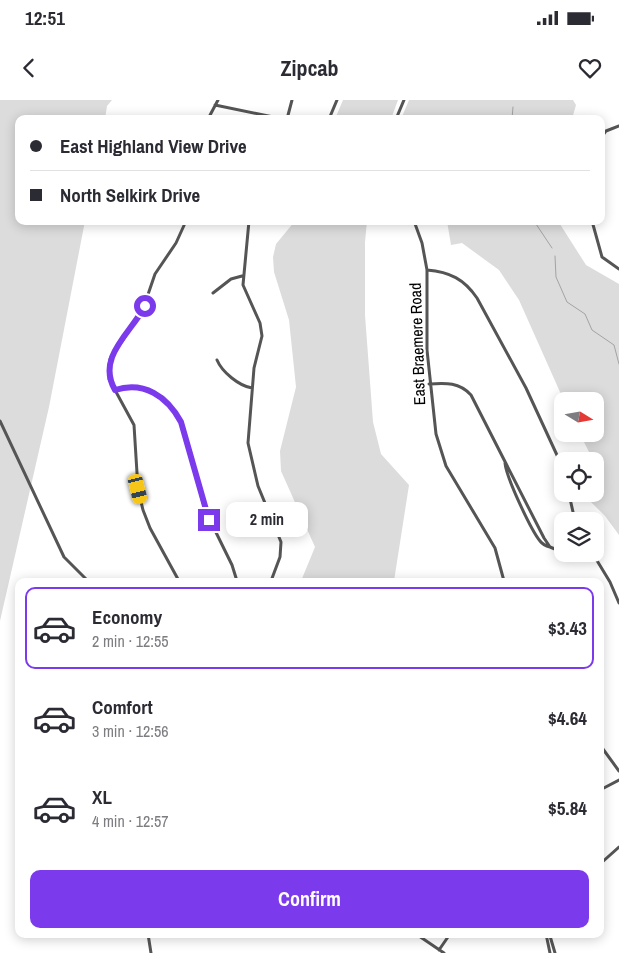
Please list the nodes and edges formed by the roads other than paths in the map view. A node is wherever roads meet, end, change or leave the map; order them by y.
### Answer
1 (218, 100) edge
2 (292, 100) edge
3 (337, 100) edge
4 (404, 100) edge
5 (215, 105) junction
6 (210, 115) edge
7 (263, 115) edge
8 (288, 115) edge
9 (331, 115) edge
10 (398, 115) edge
11 (619, 126) edge
12 (605, 132) edge
13 (184, 225) edge
14 (248, 225) edge
15 (415, 225) edge
16 (593, 225) edge
17 (619, 269) edge
18 (427, 270) junction
19 (242, 276) junction
20 (213, 293) dead end
21 (217, 360) dead end
22 (429, 384) junction
23 (252, 388) junction
24 (115, 390) junction
25 (0, 421) edge
26 (556, 452) edge
27 (554, 549) edge
28 (598, 562) edge
29 (85, 578) edge
30 (177, 578) edge
31 (236, 578) edge
32 (272, 578) edge
33 (503, 578) edge
34 (619, 603) edge
35 (604, 750) edge
36 (619, 771) edge
37 (619, 780) edge
38 (604, 788) edge
39 (619, 847) edge
40 (604, 860) edge
41 (149, 938) edge
42 (422, 938) edge
43 (447, 938) edge
44 (548, 938) edge
45 (551, 938) edge
46 (439, 950) junction
47 (151, 953) edge
48 (444, 953) edge
49 (550, 953) edge
50 (555, 953) edge

1 - 5 street
2 - 8 street
3 - 9 street
4 - 10 street
5 - 6 street
5 - 7 street
11 - 12 street
13 - 24 street
14 - 19 street
15 - 18 street, East Braemere Road
16 - 17 street
18 - 22 street, East Braemere Road
18 - 26 street
19 - 20 street
19 - 23 street
21 - 23 street
22 - 27 street
22 - 33 street, East Braemere Road
23 - 32 street
24 - 30 street
24 - 31 street
25 - 29 street
28 - 34 street
35 - 36 street
37 - 38 street
39 - 40 street
41 - 47 street
42 - 46 street
43 - 46 street
44 - 49 street
45 - 50 street
46 - 48 street

